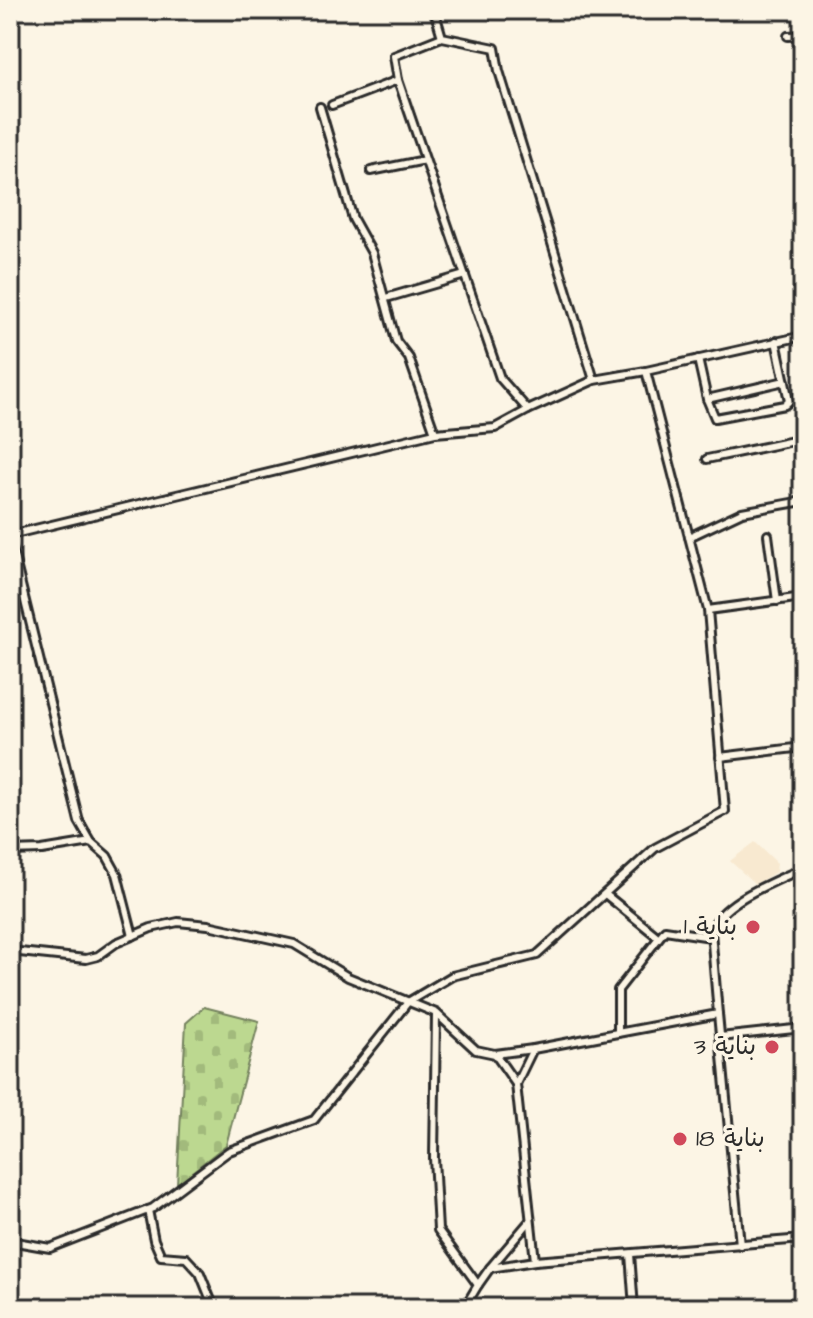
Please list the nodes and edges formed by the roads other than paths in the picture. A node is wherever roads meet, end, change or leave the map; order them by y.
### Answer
1 (434, 10) edge
2 (803, 35) edge
3 (788, 36) dead end
4 (442, 37) junction
5 (398, 80) junction
6 (332, 105) dead end
7 (320, 107) dead end
8 (425, 160) junction
9 (371, 171) dead end
10 (465, 275) junction
11 (386, 298) junction
12 (803, 336) edge
13 (776, 341) junction
14 (698, 359) junction
15 (646, 371) junction
16 (594, 380) junction
17 (785, 381) junction
18 (707, 399) junction
19 (528, 410) junction
20 (435, 433) junction
21 (803, 439) edge
22 (707, 459) dead end
23 (803, 501) edge
24 (768, 535) dead end
25 (689, 537) junction
26 (10, 538) edge
27 (803, 597) edge
28 (793, 599) junction
29 (777, 601) junction
30 (803, 606) edge
31 (708, 610) junction
32 (803, 747) edge
33 (720, 757) junction
34 (91, 842) junction
35 (10, 851) edge
36 (803, 868) edge
37 (605, 894) junction
38 (133, 936) junction
39 (658, 937) junction
40 (711, 937) junction
41 (10, 951) edge
42 (408, 1002) junction
43 (436, 1013) junction
44 (718, 1014) junction
45 (803, 1028) edge
46 (618, 1033) junction
47 (720, 1037) junction
48 (533, 1049) junction
49 (495, 1054) junction
50 (516, 1084) junction
51 (148, 1210) junction
52 (529, 1222) junction
53 (803, 1239) edge
54 (10, 1241) edge
55 (740, 1245) junction
56 (630, 1254) junction
57 (535, 1261) junction
58 (490, 1268) junction
59 (478, 1285) junction
60 (469, 1300) junction
61 (214, 1308) edge
62 (462, 1308) edge
63 (477, 1308) edge
64 (634, 1308) edge

1 - 4 street
2 - 3 street
4 - 5 street
4 - 16 street
5 - 6 street
5 - 8 street
7 - 11 street
8 - 9 street
8 - 10 street
10 - 11 street
10 - 19 street
11 - 20 street
12 - 13 street
13 - 14 street
13 - 17 street
14 - 15 street
14 - 18 street
15 - 16 street
15 - 25 street
16 - 19 street
17 - 18 street
17 - 18 street
19 - 20 street
20 - 26 street
21 - 22 street
23 - 25 street
24 - 29 street
25 - 31 street
26 - 34 street
27 - 28 street
28 - 29 street
28 - 30 street
29 - 31 street
31 - 33 street
32 - 33 street
33 - 37 street
34 - 35 street
34 - 38 street
36 - 40 street
37 - 39 street
37 - 42 street
38 - 41 street
38 - 42 street
39 - 40 street
39 - 46 street
40 - 44 street
42 - 43 street
42 - 51 street
43 - 49 street
43 - 59 street
44 - 46 street
44 - 47 street
45 - 47 street
46 - 48 street
47 - 55 street
48 - 49 street
48 - 50 street
49 - 50 street
50 - 52 street
51 - 54 street
51 - 61 street
52 - 57 street
52 - 58 street
53 - 55 street
55 - 56 street
56 - 57 street
56 - 64 street
57 - 58 street
58 - 59 street
59 - 60 street
60 - 62 street
60 - 63 street

